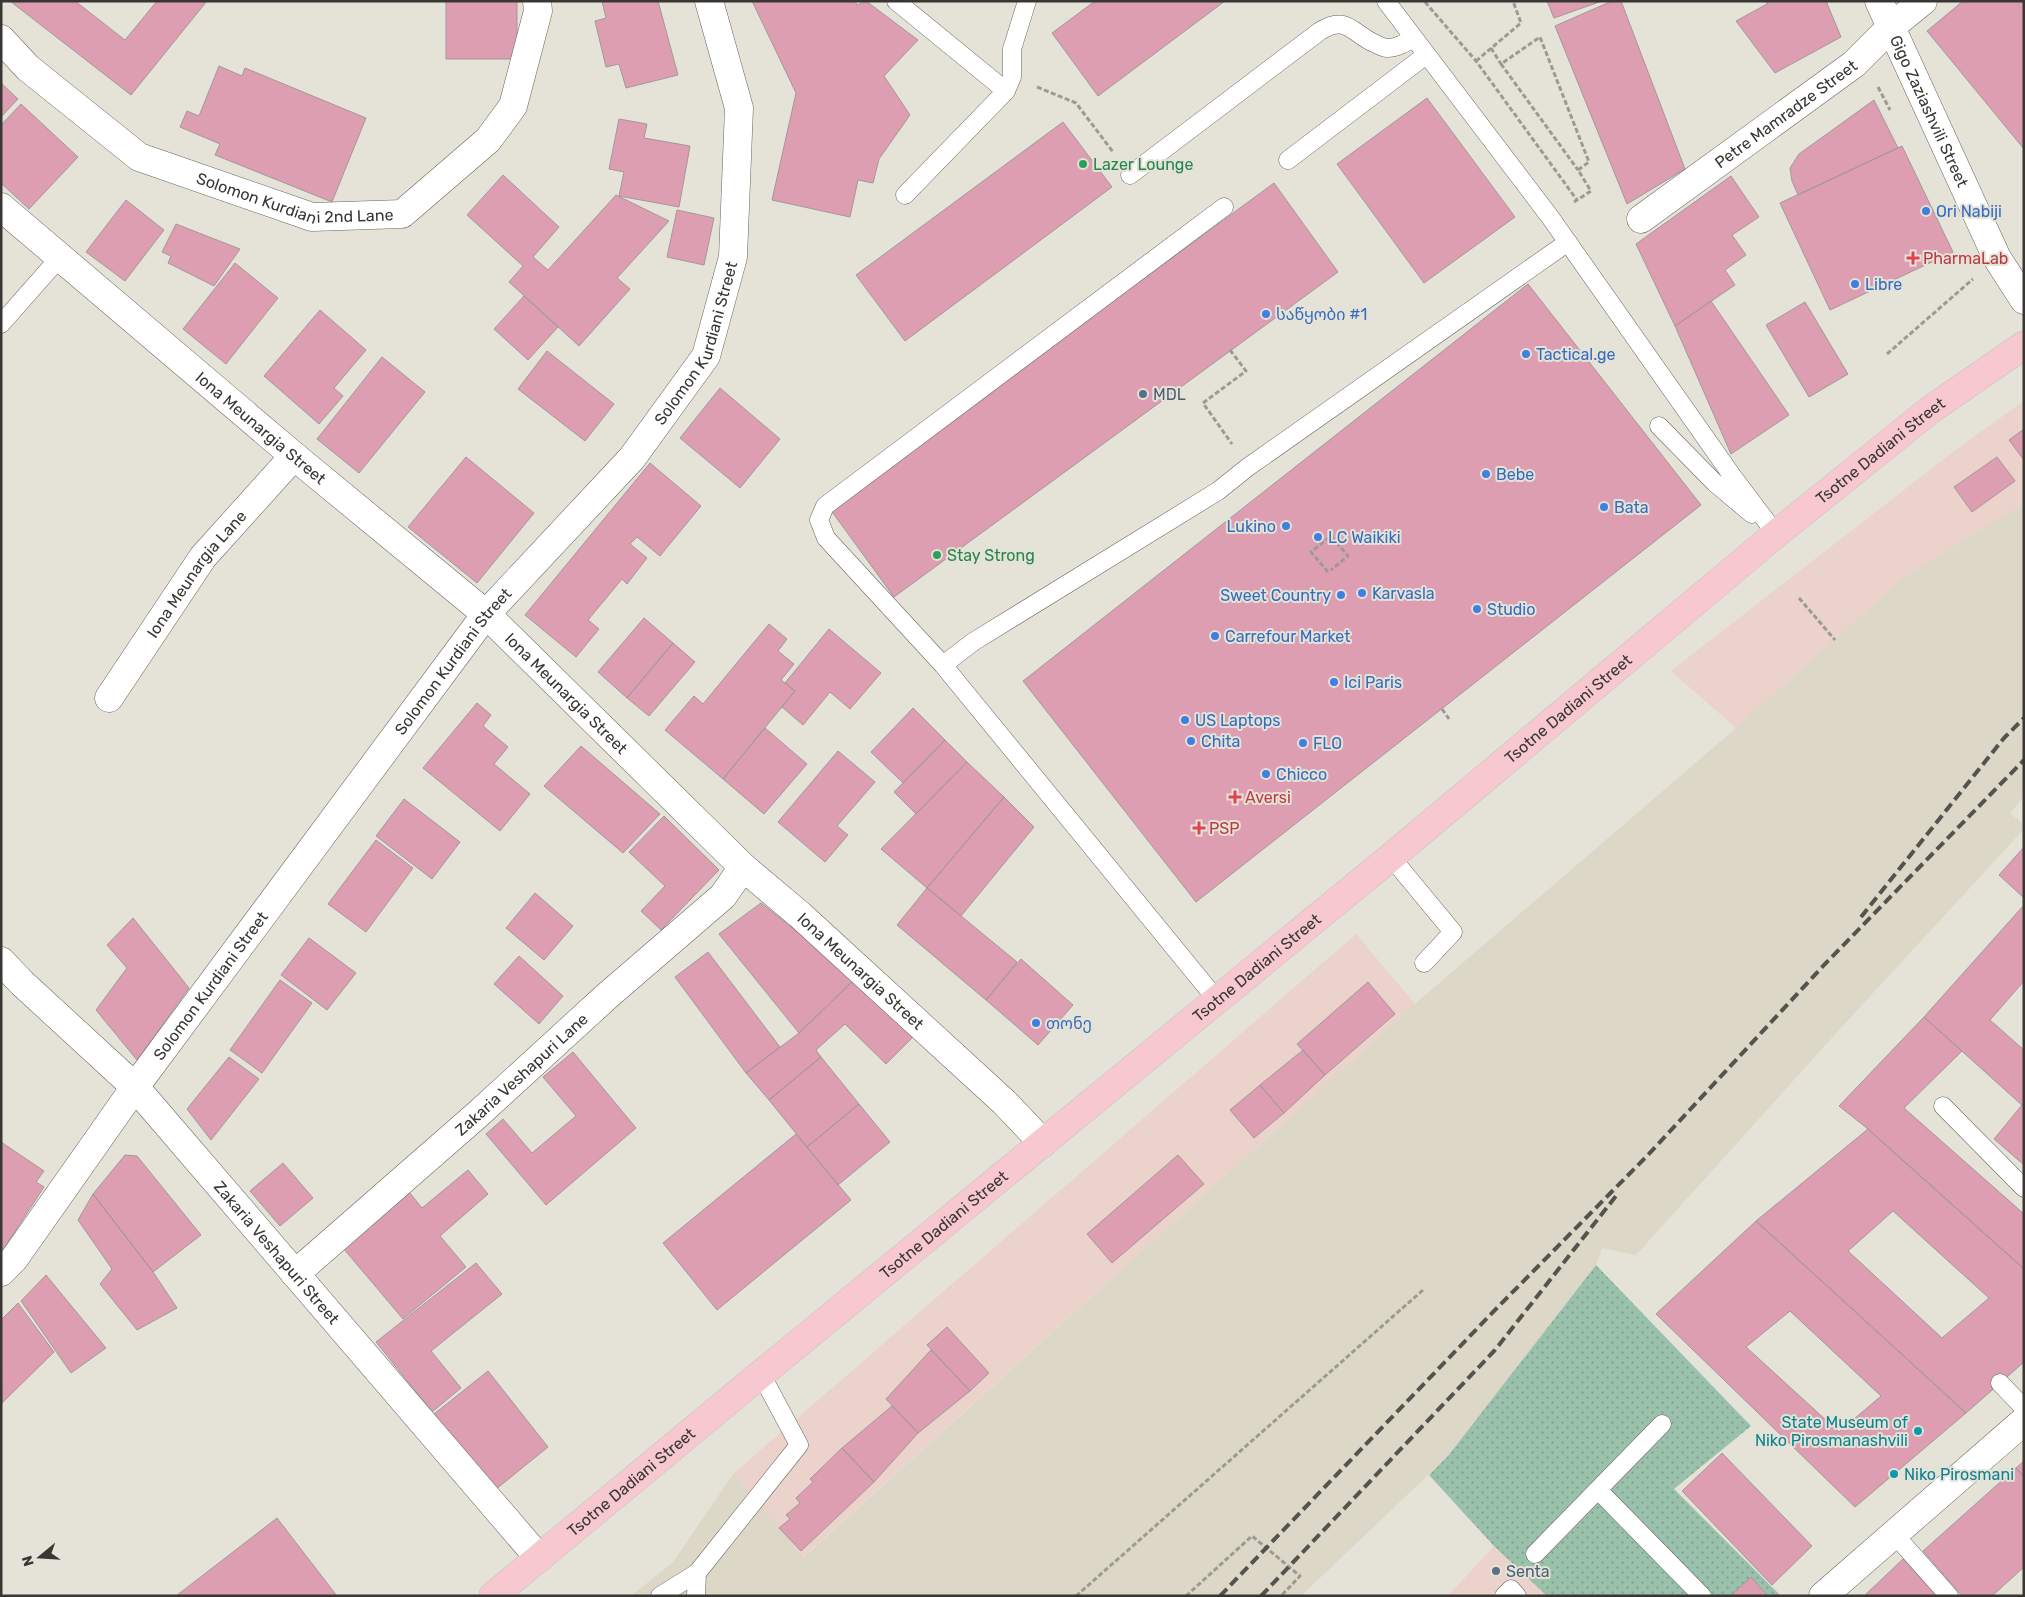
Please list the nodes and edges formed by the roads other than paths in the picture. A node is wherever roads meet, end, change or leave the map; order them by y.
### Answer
1 (537, 1) edge
2 (709, 1) edge
3 (896, 1) edge
4 (1027, 1) edge
5 (1386, 1) edge
6 (1879, 1) edge
7 (1923, 1) edge
8 (1891, 26) junction
9 (1413, 38) junction
10 (1, 39) edge
11 (1426, 55) junction
12 (1009, 84) junction
13 (1288, 160) dead end
14 (1130, 174) dead end
15 (905, 195) dead end
16 (1, 207) edge
17 (1224, 207) dead end
18 (1641, 219) dead end
19 (1568, 242) junction
20 (61, 256) junction
21 (2024, 300) edge
22 (1, 324) edge
23 (2024, 345) edge
24 (1660, 426) dead end
25 (294, 456) junction
26 (1776, 534) junction
27 (486, 614) junction
28 (943, 665) junction
29 (109, 698) dead end
30 (1391, 857) junction
31 (743, 867) junction
32 (1, 961) edge
33 (1424, 963) dead end
34 (1217, 1000) junction
35 (135, 1086) junction
36 (1942, 1106) dead end
37 (1043, 1143) junction
38 (2024, 1188) edge
39 (1, 1272) edge
40 (295, 1274) junction
41 (761, 1374) junction
42 (2000, 1383) dead end
43 (2024, 1408) edge
44 (2024, 1421) edge
45 (1662, 1424) dead end
46 (1598, 1490) junction
47 (1894, 1534) junction
48 (1535, 1554) dead end
49 (538, 1558) junction
50 (697, 1573) junction
51 (493, 1596) edge
52 (660, 1596) edge
53 (696, 1596) edge
54 (1504, 1596) edge
55 (1518, 1596) edge
56 (1702, 1596) edge
57 (1823, 1596) edge
58 (1949, 1596) edge

1 - 10 street, Solomon Kurdiani 2nd Lane
2 - 27 street, Solomon Kurdiani Street
3 - 12 lane
4 - 12 lane
5 - 9 lane
6 - 8 street, Gigo Zaziashvili Street
7 - 8 street, Petre Mamradze Street
8 - 18 street, Petre Mamradze Street
8 - 21 street, Gigo Zaziashvili Street
9 - 11 lane
9 - 14 lane
11 - 13 lane
11 - 19 lane
12 - 15 lane
16 - 20 street, Iona Meunargia Street
17 - 28 lane
19 - 26 lane
19 - 28 lane
20 - 22 lane
20 - 25 street, Iona Meunargia Street
23 - 26 main road, Tsotne Dadiani Street
24 - 26 lane
25 - 27 street, Iona Meunargia Street
25 - 29 street, Iona Meunargia Lane
26 - 30 main road, Tsotne Dadiani Street
27 - 31 street, Iona Meunargia Street
27 - 35 street, Solomon Kurdiani Street
28 - 34 lane
30 - 33 lane
30 - 34 main road, Tsotne Dadiani Street
31 - 37 street, Iona Meunargia Street
31 - 40 street, Zakaria Veshapuri Lane
32 - 35 street, Zakaria Veshapuri Street
34 - 37 main road, Tsotne Dadiani Street
35 - 39 street, Solomon Kurdiani Street
35 - 40 street, Zakaria Veshapuri Street
36 - 38 lane
37 - 41 main road, Tsotne Dadiani Street
40 - 49 street, Zakaria Veshapuri Street
41 - 49 main road, Tsotne Dadiani Street
41 - 50 lane
42 - 43 lane
44 - 47 street
45 - 46 lane
46 - 48 lane
46 - 56 lane
47 - 57 street
47 - 58 lane
49 - 51 main road, Tsotne Dadiani Street
50 - 52 lane
50 - 53 lane
54 - 55 lane

